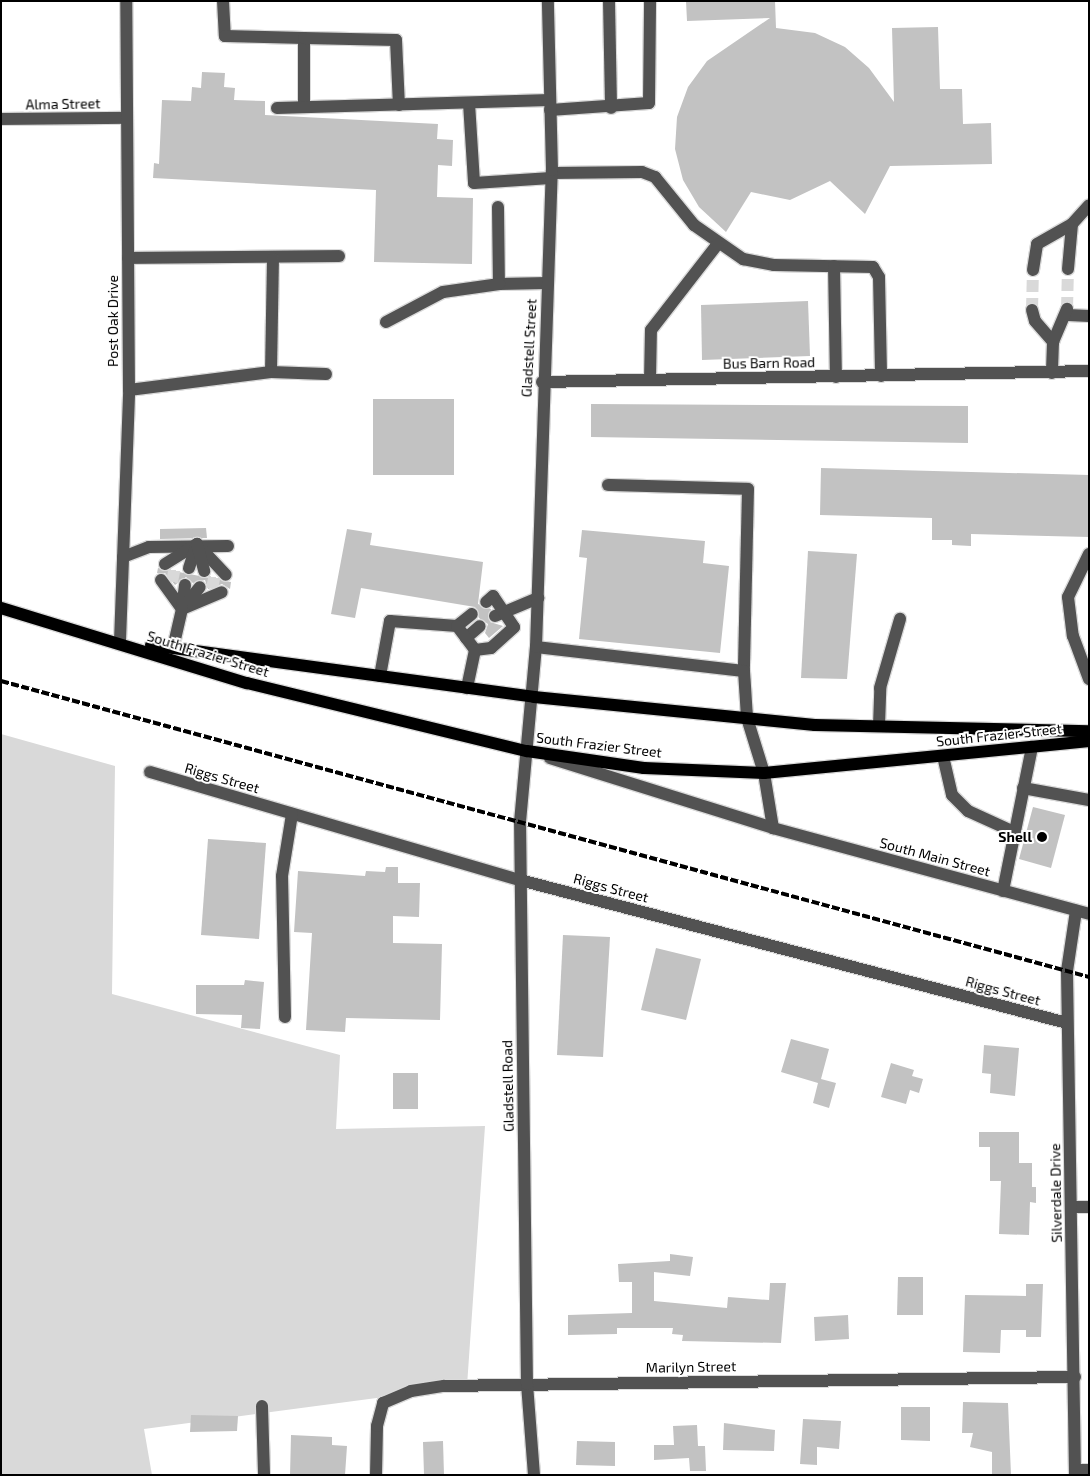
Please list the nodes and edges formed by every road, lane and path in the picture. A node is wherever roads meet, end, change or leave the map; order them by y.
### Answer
1 (126, 1) edge
2 (222, 1) edge
3 (548, 1) edge
4 (609, 1) edge
5 (650, 1) edge
6 (304, 38) junction
7 (470, 103) junction
8 (399, 105) junction
9 (550, 105) junction
10 (304, 107) junction
11 (277, 108) dead end
12 (611, 108) junction
13 (126, 118) junction
14 (1, 119) edge
15 (551, 175) junction
16 (1089, 205) edge
17 (498, 207) dead end
18 (1072, 224) junction
19 (717, 245) junction
20 (339, 256) dead end
21 (128, 258) junction
22 (274, 259) junction
23 (834, 266) junction
24 (1068, 269) tunnel mouth
25 (1034, 270) tunnel mouth
26 (499, 284) junction
27 (547, 284) junction
28 (1032, 310) tunnel mouth
29 (1089, 316) edge
30 (386, 322) dead end
31 (1053, 342) junction
32 (1089, 371) edge
33 (271, 372) junction
34 (1052, 372) junction
35 (326, 374) dead end
36 (882, 376) junction
37 (836, 377) junction
38 (650, 380) junction
39 (542, 382) junction
40 (129, 390) junction
41 (608, 485) dead end
42 (198, 544) junction
43 (228, 546) dead end
44 (1089, 554) edge
45 (122, 557) junction
46 (170, 565) tunnel mouth
47 (189, 568) tunnel mouth
48 (166, 581) tunnel mouth
49 (185, 584) tunnel mouth
50 (538, 598) junction
51 (486, 602) dead end
52 (1, 608) edge
53 (182, 609) junction
54 (472, 614) dead end
55 (500, 614) junction
56 (900, 619) dead end
57 (457, 626) junction
58 (480, 626) dead end
59 (466, 638) junction
60 (120, 641) junction
61 (536, 647) junction
62 (173, 648) junction
63 (475, 650) junction
64 (744, 671) junction
65 (380, 676) junction
66 (1089, 679) edge
67 (467, 688) junction
68 (534, 697) junction
69 (748, 718) junction
70 (879, 726) junction
71 (1089, 731) edge
72 (1089, 741) edge
73 (1032, 747) junction
74 (527, 751) junction
75 (943, 756) junction
76 (150, 772) dead end
77 (764, 773) junction
78 (1023, 788) junction
79 (1089, 800) edge
80 (292, 814) junction
81 (773, 828) junction
82 (1014, 832) junction
83 (520, 880) junction
84 (1003, 891) junction
85 (1076, 911) junction
86 (1089, 914) edge
87 (285, 1016) dead end
88 (1067, 1023) junction
89 (1072, 1207) junction
90 (1089, 1207) edge
91 (1075, 1377) junction
92 (527, 1384) junction
93 (262, 1406) dead end
94 (1089, 1470) edge
95 (1075, 1472) edge
96 (264, 1475) edge
97 (376, 1475) edge
98 (534, 1475) edge

1 - 13 street, Post Oak Drive
2 - 6 street
3 - 9 street, Gladstell Street
4 - 12 street
5 - 12 street
6 - 8 street
6 - 10 street
7 - 8 street
7 - 9 street
7 - 15 street
8 - 10 street
9 - 12 street
9 - 15 street, Gladstell Street
10 - 11 street
13 - 14 street, Alma Street
13 - 21 street, Post Oak Drive
15 - 19 street
15 - 27 street, Gladstell Street
16 - 18 street
17 - 26 street
18 - 24 street
18 - 25 street
19 - 23 street
19 - 38 street
20 - 22 street
21 - 22 street
21 - 40 street, Post Oak Drive
22 - 33 street
23 - 36 street
23 - 37 street
26 - 27 street
26 - 30 street
27 - 39 street, Gladstell Street
28 - 31 street
29 - 31 street
31 - 34 street
32 - 34 street, Bus Barn Road
33 - 35 street
33 - 40 street
34 - 36 street, Bus Barn Road
36 - 37 street, Bus Barn Road
37 - 38 street, Bus Barn Road
38 - 39 street, Bus Barn Road
39 - 50 street, Gladstell Street
40 - 45 street, Post Oak Drive
41 - 64 street
42 - 42 street
42 - 43 street
42 - 45 street
42 - 46 street
42 - 47 street
44 - 66 street
45 - 60 street, Post Oak Drive
48 - 53 street
49 - 53 street
50 - 55 street
50 - 61 street, Gladstell Street
51 - 55 street
52 - 60 main road, South Frazier Street
53 - 53 street
53 - 62 street
54 - 57 street
55 - 63 street
56 - 70 street
57 - 59 street
57 - 65 street
58 - 59 street
59 - 63 street
60 - 62 main road, South Frazier Street
60 - 74 main road, South Frazier Street
61 - 64 street
61 - 68 street, Gladstell Street
62 - 65 main road, South Frazier Street
63 - 67 street
64 - 69 street
65 - 67 main road, South Frazier Street
67 - 68 main road, South Frazier Street
68 - 69 main road, South Frazier Street
68 - 74 street, Gladstell Road
69 - 70 main road, South Frazier Street
69 - 77 street
70 - 71 main road, South Frazier Street
72 - 73 main road, South Frazier Street
73 - 75 main road, South Frazier Street
73 - 78 street
74 - 77 main road, South Frazier Street
74 - 81 street, South Main Street
74 - 83 street, Gladstell Road
75 - 77 main road, South Frazier Street
75 - 82 street
76 - 80 street, Riggs Street
77 - 81 street
78 - 79 street
78 - 82 street
80 - 83 street, Riggs Street
80 - 87 street
81 - 84 street, South Main Street
82 - 84 street
83 - 88 street, Riggs Street
83 - 92 street, Gladstell Road
84 - 85 street, South Main Street
85 - 86 street, South Main Street
85 - 88 street, Silverdale Drive
88 - 89 street, Silverdale Drive
89 - 90 street
89 - 91 street, Silverdale Drive
91 - 92 street, Marilyn Street
91 - 95 street, Silverdale Drive
92 - 97 street, Marilyn Street
92 - 98 street, Gladstell Road
93 - 96 street
94 - 95 street

